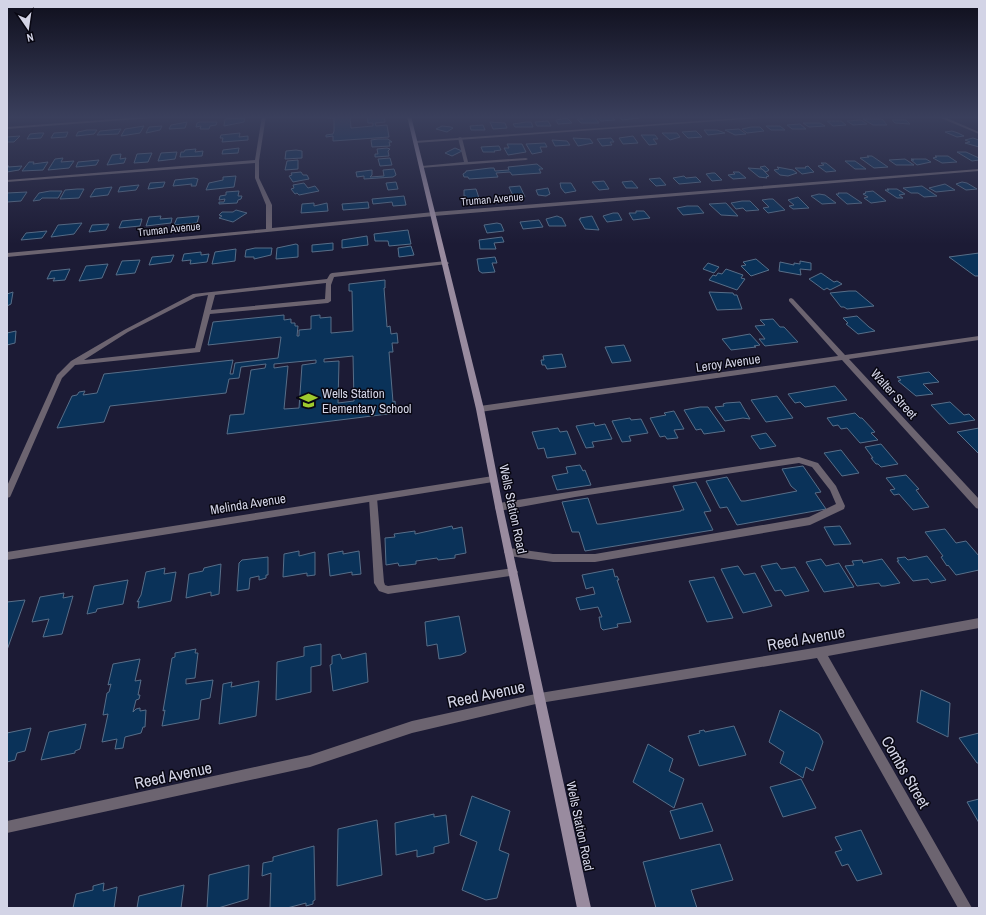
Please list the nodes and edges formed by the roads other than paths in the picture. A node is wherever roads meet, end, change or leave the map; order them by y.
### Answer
1 (420, 159) edge
2 (465, 159) edge
3 (526, 159) dead end
4 (257, 160) joint
5 (466, 163) junction
6 (422, 167) junction
7 (979, 170) edge
8 (7, 181) edge
9 (434, 214) junction
10 (270, 229) junction
11 (7, 255) edge
12 (446, 263) junction
13 (330, 281) junction
14 (212, 293) junction
15 (791, 300) dead end
16 (207, 312) junction
17 (979, 338) edge
18 (845, 358) junction
19 (73, 363) junction
20 (480, 409) junction
21 (493, 479) junction
22 (7, 495) edge
23 (373, 498) junction
24 (979, 505) edge
25 (499, 508) junction
26 (508, 552) junction
27 (7, 556) edge
28 (513, 572) junction
29 (979, 623) edge
30 (820, 652) junction
31 (540, 698) junction
32 (7, 827) edge
33 (584, 908) edge
34 (965, 908) edge

1 - 6 street, Wells Station Road
2 - 5 street
3 - 5 street
4 - 8 street
4 - 10 street
5 - 6 street
6 - 9 street, Wells Station Road
7 - 9 street, Truman Avenue
9 - 10 street, Truman Avenue
9 - 12 street, Wells Station Road
10 - 11 street, Truman Avenue
12 - 13 street
12 - 20 street, Wells Station Road
13 - 14 street
13 - 16 street
14 - 16 street
14 - 19 street
15 - 18 street, Walter Street
16 - 19 street
17 - 18 street, Leroy Avenue
18 - 20 street, Leroy Avenue
18 - 24 street, Walter Street
19 - 22 street
20 - 21 street, Wells Station Road
21 - 23 street, Melinda Avenue
21 - 25 street, Wells Station Road
23 - 27 street, Melinda Avenue
23 - 28 street
25 - 26 street, Wells Station Road
25 - 26 street
26 - 28 street, Wells Station Road
28 - 31 street, Wells Station Road
29 - 30 street, Reed Avenue
30 - 31 street, Reed Avenue
30 - 34 street, Combs Street
31 - 32 street, Reed Avenue
31 - 33 street, Wells Station Road

